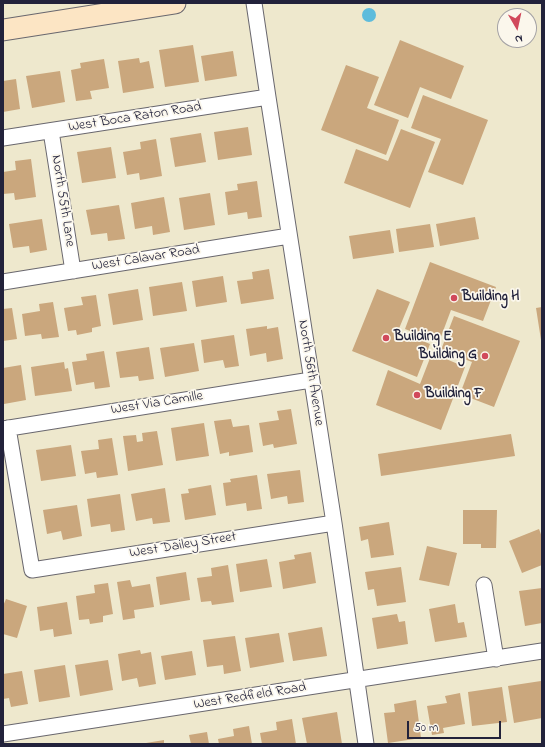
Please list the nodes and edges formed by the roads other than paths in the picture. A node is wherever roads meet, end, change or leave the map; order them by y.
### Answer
1 (175, 3) edge
2 (254, 3) edge
3 (3, 30) edge
4 (268, 97) junction
5 (51, 131) junction
6 (3, 138) edge
7 (289, 236) junction
8 (73, 271) junction
9 (3, 282) edge
10 (311, 380) junction
11 (5, 428) edge
12 (334, 523) junction
13 (484, 585) dead end
14 (542, 652) edge
15 (496, 659) junction
16 (357, 680) junction
17 (3, 734) edge
18 (366, 744) edge

1 - 3 main road
2 - 4 street, North 56th Avenue
4 - 5 street, West Boca Raton Road
4 - 7 street, North 56th Avenue
5 - 6 street, West Boca Raton Road
5 - 8 street, North 55th Lane
7 - 8 street, West Calavar Road
7 - 10 street, North 56th Avenue
8 - 9 street, West Calavar Road
10 - 11 street, West Via Camille
10 - 12 street, North 56th Avenue
11 - 12 street, West Dailey Street
12 - 16 street, North 56th Avenue
13 - 15 street
14 - 15 street, West Redfield Road
15 - 16 street, West Redfield Road
16 - 17 street, West Redfield Road
16 - 18 street, North 56th Avenue

